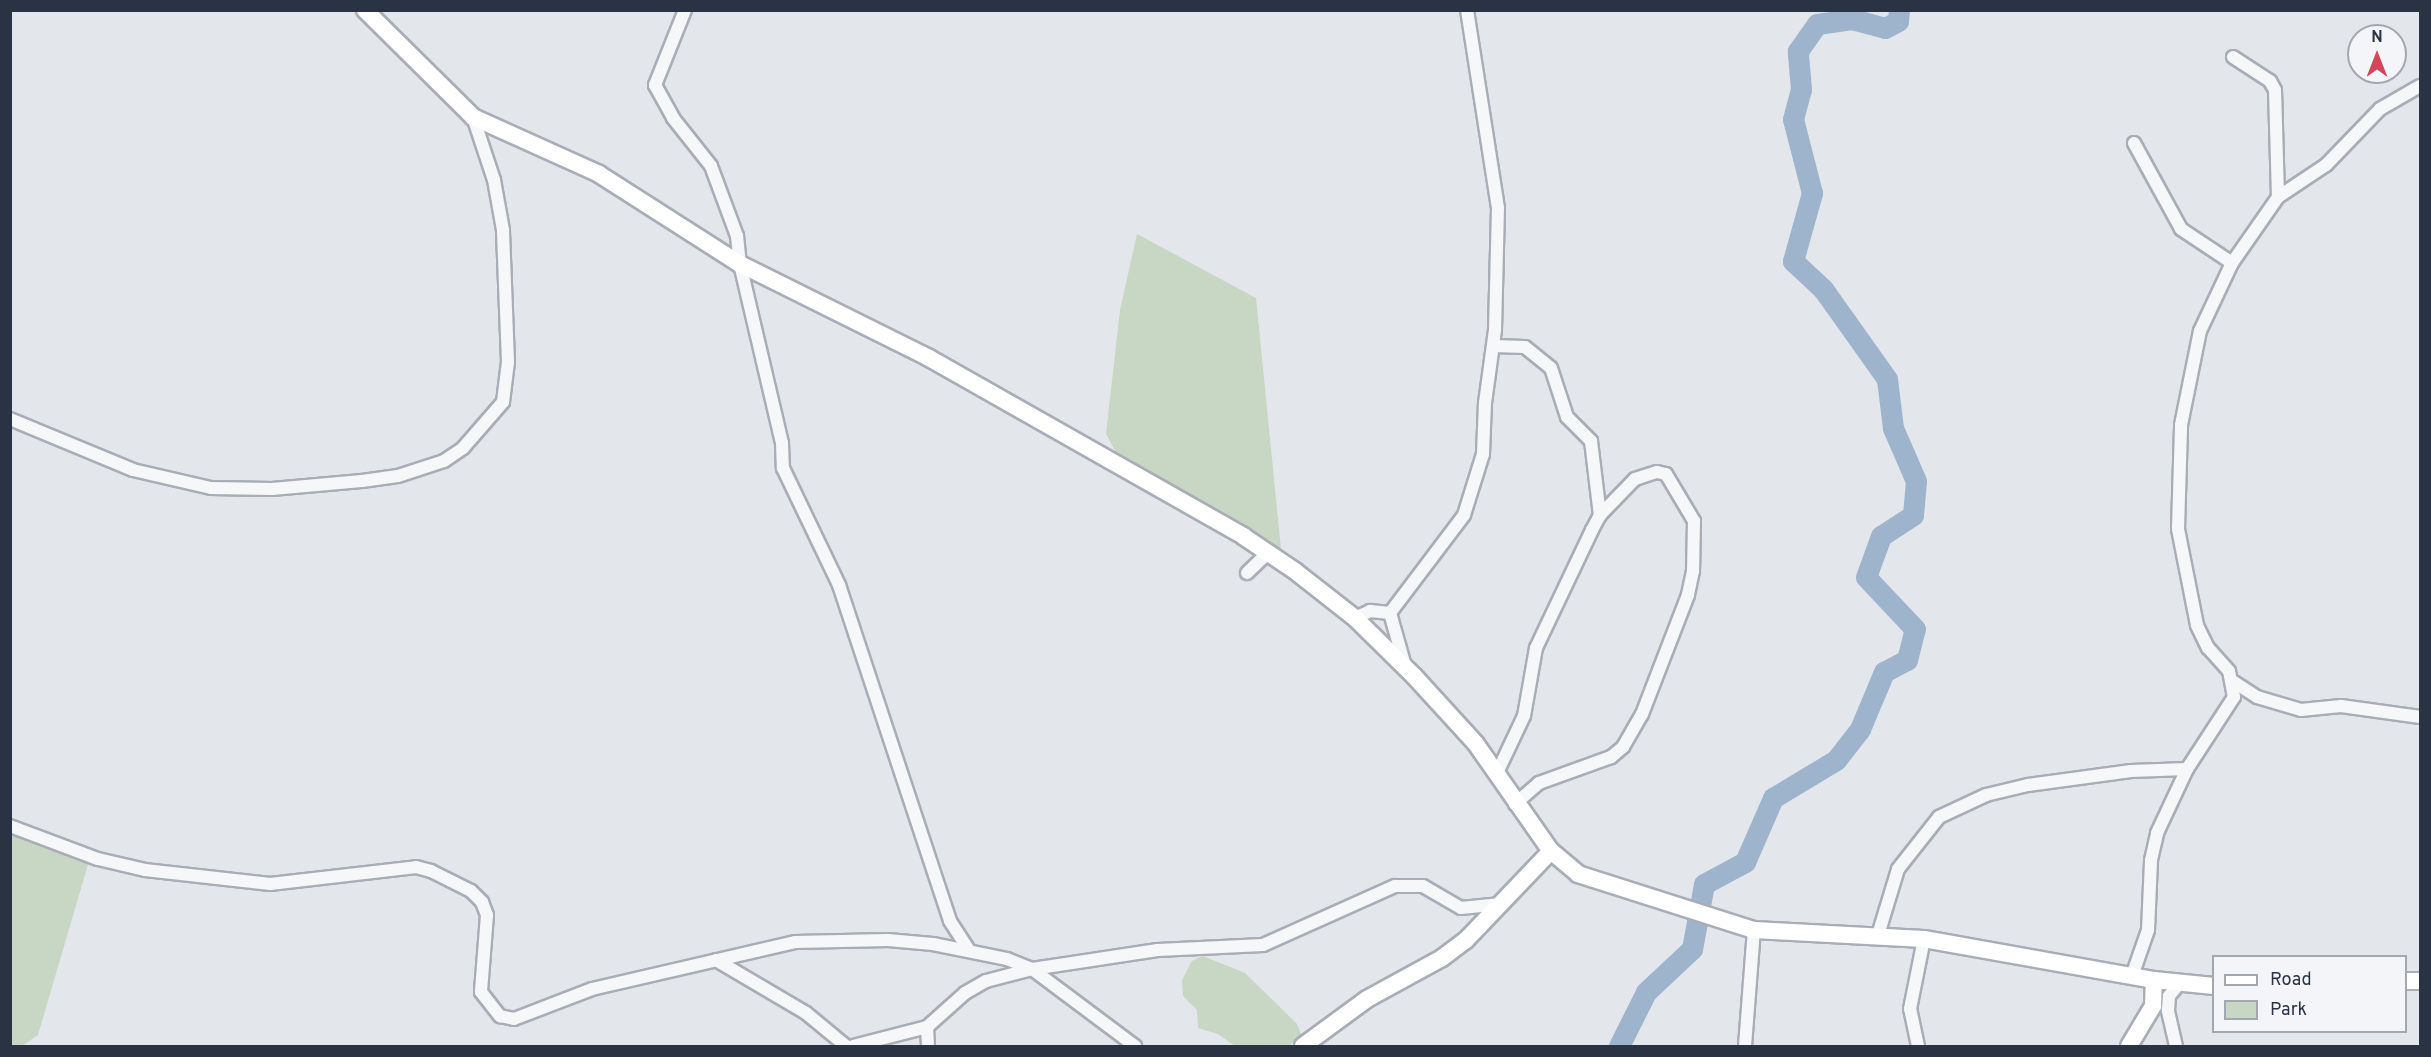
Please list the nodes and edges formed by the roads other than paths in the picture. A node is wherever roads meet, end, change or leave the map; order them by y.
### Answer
1 (365, 10) edge
2 (685, 10) edge
3 (1467, 10) edge
4 (2233, 57) dead end
5 (2421, 86) edge
6 (473, 117) junction
7 (2134, 143) dead end
8 (2278, 197) junction
9 (2232, 263) junction
10 (740, 264) junction
11 (1493, 346) junction
12 (10, 420) edge
13 (1600, 515) junction
14 (1267, 554) junction
15 (1247, 573) dead end
16 (1390, 613) junction
17 (1355, 618) junction
18 (1405, 666) junction
19 (2234, 682) junction
20 (2421, 717) edge
21 (2187, 769) junction
22 (1497, 773) junction
23 (1515, 804) junction
24 (10, 826) edge
25 (1551, 851) junction
26 (1503, 904) junction
27 (1754, 930) junction
28 (1878, 935) junction
29 (1924, 939) junction
30 (968, 950) junction
31 (716, 960) junction
32 (1032, 969) junction
33 (2132, 976) junction
34 (2154, 980) junction
35 (2179, 984) junction
36 (2212, 986) edge
37 (927, 1027) junction
38 (846, 1047) edge
39 (854, 1047) edge
40 (928, 1047) edge
41 (1135, 1047) edge
42 (1303, 1047) edge
43 (1746, 1047) edge
44 (1918, 1047) edge
45 (2129, 1047) edge
46 (2176, 1047) edge

1 - 6 street
2 - 10 street
3 - 11 street
4 - 8 street
5 - 8 street
6 - 10 street
6 - 12 street
7 - 9 street
8 - 9 street
9 - 19 street
10 - 14 street
10 - 30 street
11 - 13 street
11 - 16 street
13 - 22 street
13 - 23 street
14 - 15 street
14 - 17 street
16 - 17 street
16 - 18 street
17 - 18 street
18 - 22 street
19 - 20 street
19 - 21 street
21 - 28 street
21 - 33 street
22 - 23 street
23 - 25 street
24 - 31 street
25 - 26 street
25 - 27 street
26 - 32 street
26 - 42 street
27 - 28 street
27 - 43 street
28 - 29 street
29 - 33 street
29 - 44 street
30 - 31 street
30 - 32 street
31 - 38 street
32 - 37 street
32 - 41 street
33 - 34 street
34 - 35 street
34 - 45 street
35 - 36 street
35 - 46 street
37 - 39 street
37 - 40 street

